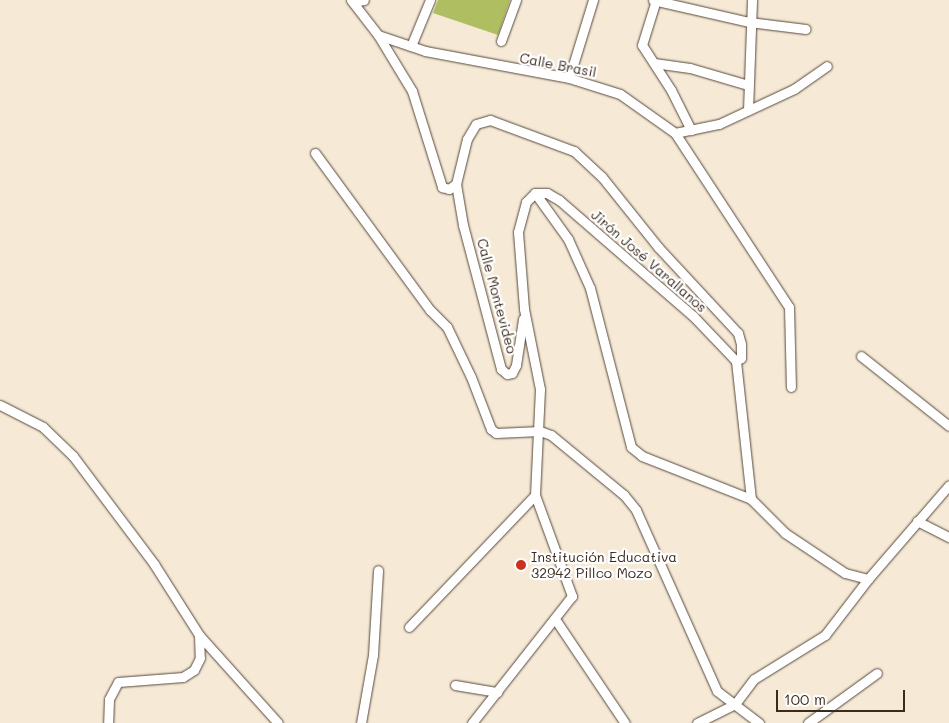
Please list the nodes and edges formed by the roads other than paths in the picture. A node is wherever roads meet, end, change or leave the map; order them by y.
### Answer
1 (364, 0) edge
2 (430, 0) edge
3 (516, 0) edge
4 (593, 0) edge
5 (655, 0) edge
6 (752, 0) edge
7 (352, 1) edge
8 (750, 22) junction
9 (806, 29) dead end
10 (378, 35) junction
11 (501, 41) dead end
12 (411, 46) junction
13 (654, 63) junction
14 (827, 66) dead end
15 (568, 78) junction
16 (748, 85) junction
17 (748, 110) junction
18 (691, 130) junction
19 (675, 133) junction
20 (315, 152) dead end
21 (456, 184) junction
22 (536, 193) junction
23 (524, 308) junction
24 (861, 356) dead end
25 (736, 361) junction
26 (791, 387) dead end
27 (0, 405) edge
28 (949, 426) edge
29 (540, 431) junction
30 (949, 486) edge
31 (535, 495) junction
32 (751, 499) junction
33 (917, 521) junction
34 (949, 537) edge
35 (378, 570) dead end
36 (868, 579) junction
37 (555, 619) junction
38 (409, 627) dead end
39 (199, 635) junction
40 (877, 673) dead end
41 (455, 685) dead end
42 (497, 692) junction
43 (735, 704) junction
44 (108, 723) edge
45 (278, 723) edge
46 (361, 723) edge
47 (472, 723) edge
48 (626, 723) edge
49 (697, 723) edge
50 (759, 723) edge
51 (808, 723) edge

1 - 7 street
2 - 12 street
3 - 11 street
4 - 15 street
5 - 8 street
5 - 13 street
6 - 8 street
7 - 10 street
8 - 9 street
8 - 16 street
10 - 12 street, Calle Brasil
10 - 21 street
12 - 15 street, Calle Brasil
13 - 16 street
13 - 18 street
14 - 17 street
15 - 19 street, Calle Brasil
16 - 17 street
17 - 18 street
18 - 19 street
19 - 26 street
20 - 29 street
21 - 23 street, Calle Montevideo
21 - 25 street, Jirón José Varallanos
22 - 23 street
22 - 25 street, Jirón José Varallanos
22 - 32 street
23 - 29 street
24 - 28 street
25 - 32 street
27 - 39 street
29 - 31 street
29 - 43 street
30 - 33 street
31 - 37 street
31 - 38 street
32 - 36 street
33 - 34 street
33 - 36 street
35 - 46 street
36 - 43 street
37 - 42 street
37 - 48 street
39 - 44 street
39 - 45 street
40 - 51 street
41 - 42 street
42 - 47 street
43 - 49 street
43 - 50 street

